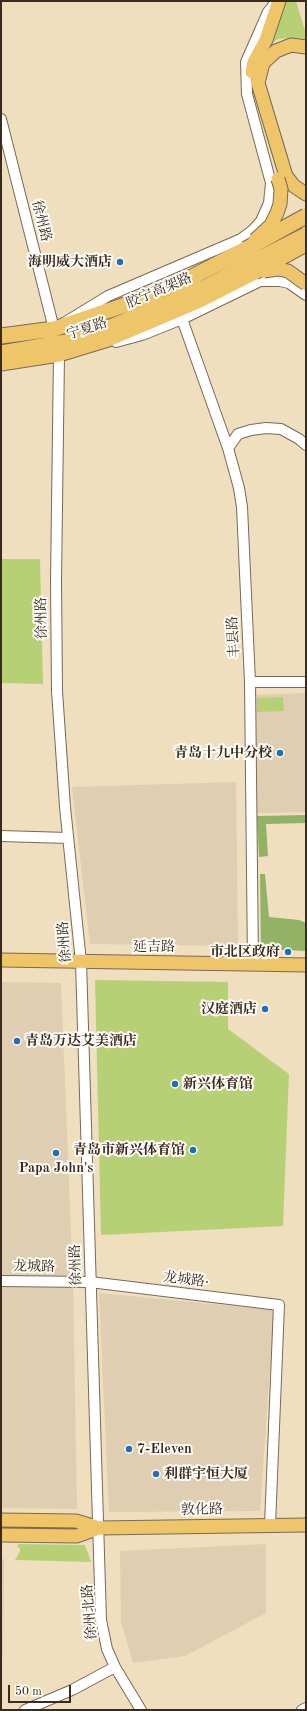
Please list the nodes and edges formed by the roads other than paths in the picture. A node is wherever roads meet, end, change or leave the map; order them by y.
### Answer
1 (278, 1) edge
2 (306, 47) edge
3 (1, 120) edge
4 (282, 178) junction
5 (306, 194) edge
6 (306, 216) edge
7 (252, 230) junction
8 (306, 235) edge
9 (306, 245) edge
10 (246, 249) junction
11 (253, 268) junction
12 (270, 280) junction
13 (306, 284) edge
14 (306, 295) edge
15 (182, 319) junction
16 (54, 329) junction
17 (1, 336) edge
18 (90, 346) junction
19 (1, 353) edge
20 (59, 355) junction
21 (1, 364) edge
22 (306, 445) edge
23 (228, 448) junction
24 (250, 682) junction
25 (306, 682) edge
26 (1, 836) edge
27 (68, 838) junction
28 (1, 960) edge
29 (81, 962) junction
30 (253, 964) junction
31 (306, 964) edge
32 (1, 1281) edge
33 (90, 1282) junction
34 (1, 1520) edge
35 (270, 1525) junction
36 (306, 1525) edge
37 (99, 1528) junction
38 (1, 1535) edge
39 (115, 1667) junction
40 (306, 1708) edge
41 (25, 1710) edge
42 (141, 1710) edge
43 (302, 1710) edge

1 - 4 main road
1 - 7 street
2 - 4 main road
3 - 16 street, 徐州路
4 - 5 main road
4 - 10 main road, bridge
6 - 10 highway, 胶宁高架路, bridge
7 - 12 street
7 - 16 street
8 - 11 highway, 胶宁高架路, bridge
9 - 11 main road, 宁夏路, bridge
10 - 16 highway, 胶宁高架路
11 - 13 main road, bridge
11 - 18 main road, 宁夏路
11 - 19 highway, 胶宁高架路
12 - 14 street
12 - 15 street
15 - 18 street
15 - 23 street, 丰县路
16 - 17 highway, 胶宁高架路
18 - 20 main road, 宁夏路
20 - 21 main road, 宁夏路
20 - 27 street, 徐州路
22 - 23 street
23 - 24 street, 丰县路
24 - 25 street
24 - 30 street, 丰县路
26 - 27 street
27 - 29 street, 徐州路
28 - 29 main road, 延吉路
29 - 30 main road, 延吉路
29 - 33 street, 徐州路
30 - 31 main road, 延吉路
32 - 33 street, 龙城路
33 - 35 street, 龙城路·
33 - 37 street, 徐州路
34 - 37 main road, 敦化路
35 - 36 main road, 敦化路
35 - 37 main road, 敦化路
37 - 38 main road, 敦化路
37 - 39 street, 徐州北路
39 - 41 street
39 - 42 street, 徐州北路
40 - 43 street

